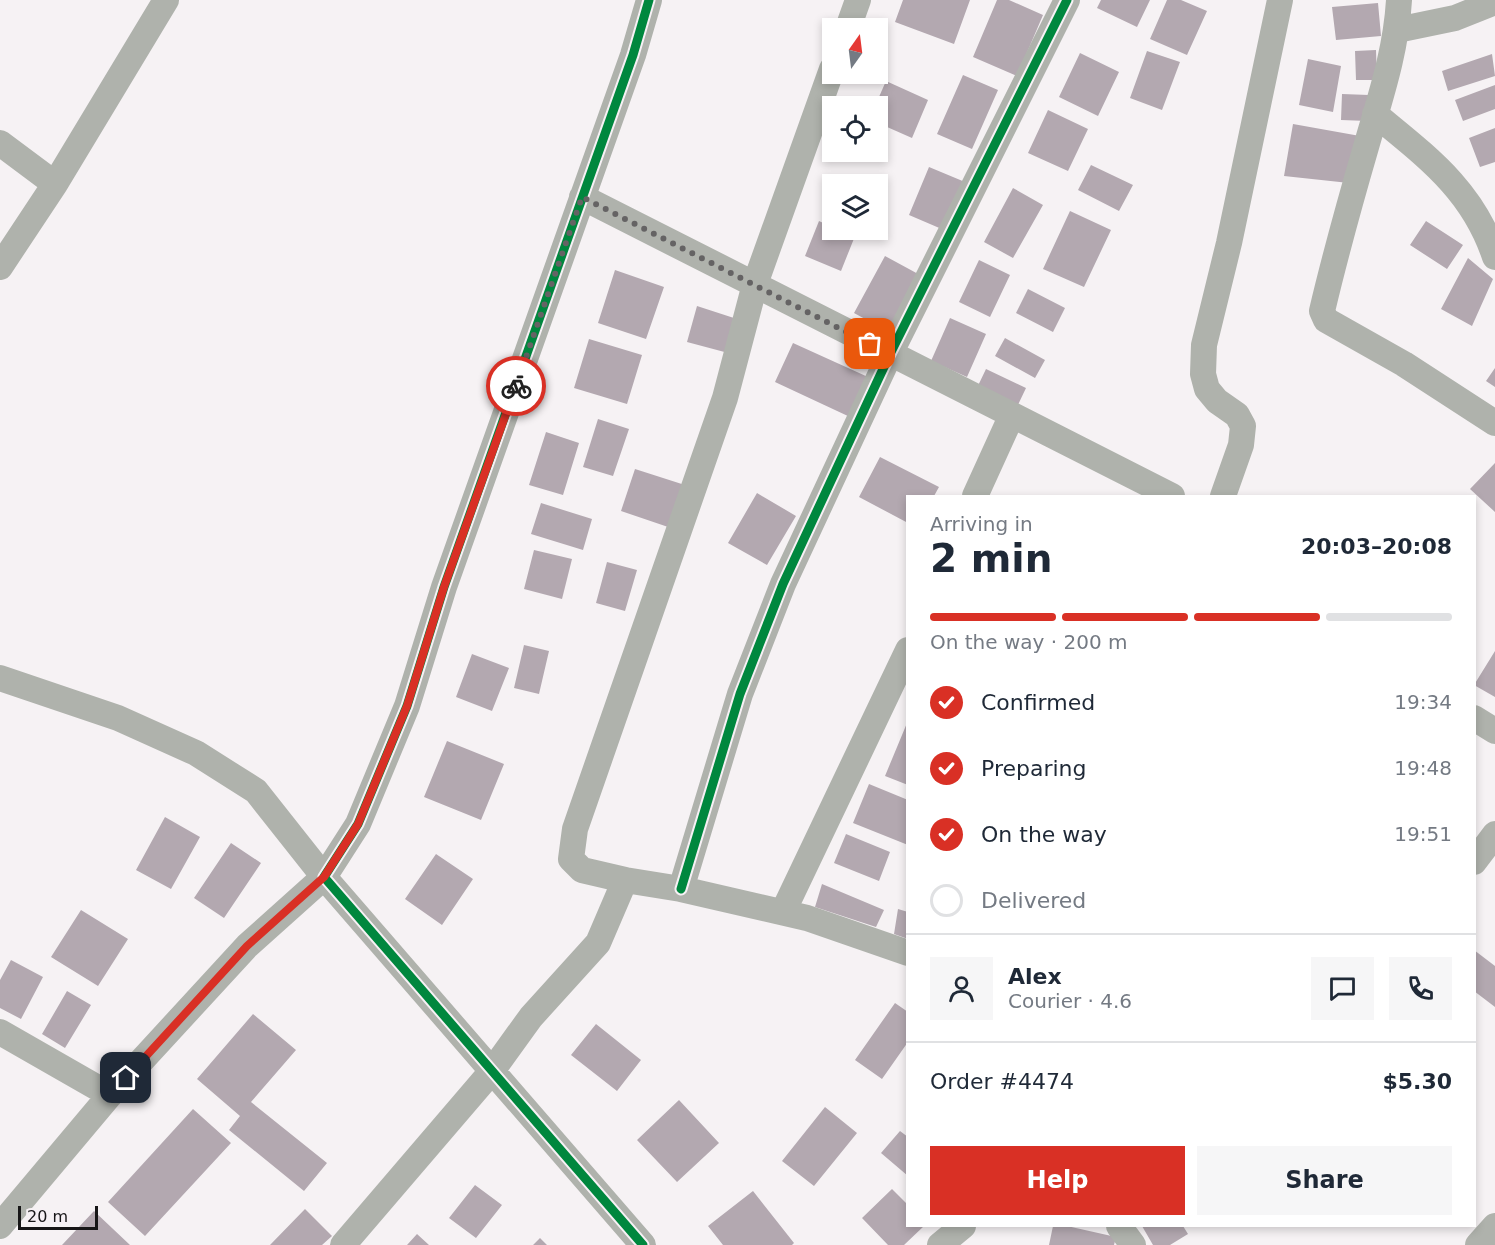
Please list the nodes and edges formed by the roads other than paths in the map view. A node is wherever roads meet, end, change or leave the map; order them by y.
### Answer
1 (166, 0) edge
2 (650, 0) edge
3 (858, 0) edge
4 (1067, 0) edge
5 (1280, 0) edge
6 (1399, 0) edge
7 (1495, 2) edge
8 (852, 18) edge
9 (1397, 30) junction
10 (827, 84) edge
11 (1375, 114) junction
12 (0, 143) edge
13 (56, 184) junction
14 (582, 197) junction
15 (1495, 257) edge
16 (0, 267) edge
17 (755, 284) junction
18 (890, 354) junction
19 (1011, 417) junction
20 (1495, 423) edge
21 (975, 495) edge
22 (1170, 495) edge
23 (1223, 495) edge
24 (906, 654) edge
25 (0, 678) edge
26 (1476, 719) edge
27 (1495, 731) edge
28 (1495, 834) edge
29 (1476, 859) edge
30 (324, 877) junction
31 (625, 880) junction
32 (681, 889) junction
33 (783, 912) junction
34 (906, 952) edge
35 (0, 1032) edge
36 (492, 1071) junction
37 (111, 1095) junction
38 (0, 1226) edge
39 (1495, 1226) edge
40 (962, 1227) edge
41 (1120, 1227) edge
42 (343, 1245) edge
43 (643, 1245) edge
44 (940, 1245) edge
45 (1133, 1245) edge
46 (1478, 1245) edge

1 - 13 street
2 - 14 street
3 - 8 street
4 - 18 street
5 - 23 street
6 - 9 street
7 - 9 street
9 - 11 street
10 - 17 street
11 - 15 street
11 - 20 street
12 - 13 street
13 - 16 street
14 - 17 street
14 - 30 street
17 - 18 street
17 - 31 street
18 - 19 street
18 - 32 street
19 - 21 street
19 - 22 street
24 - 33 street
25 - 30 street
26 - 27 street
28 - 29 street
30 - 36 street
30 - 37 street
31 - 32 street
31 - 36 street
32 - 33 street
33 - 34 street
35 - 37 street
36 - 42 street
36 - 43 street
37 - 38 street
39 - 46 street
40 - 44 street
41 - 45 street

